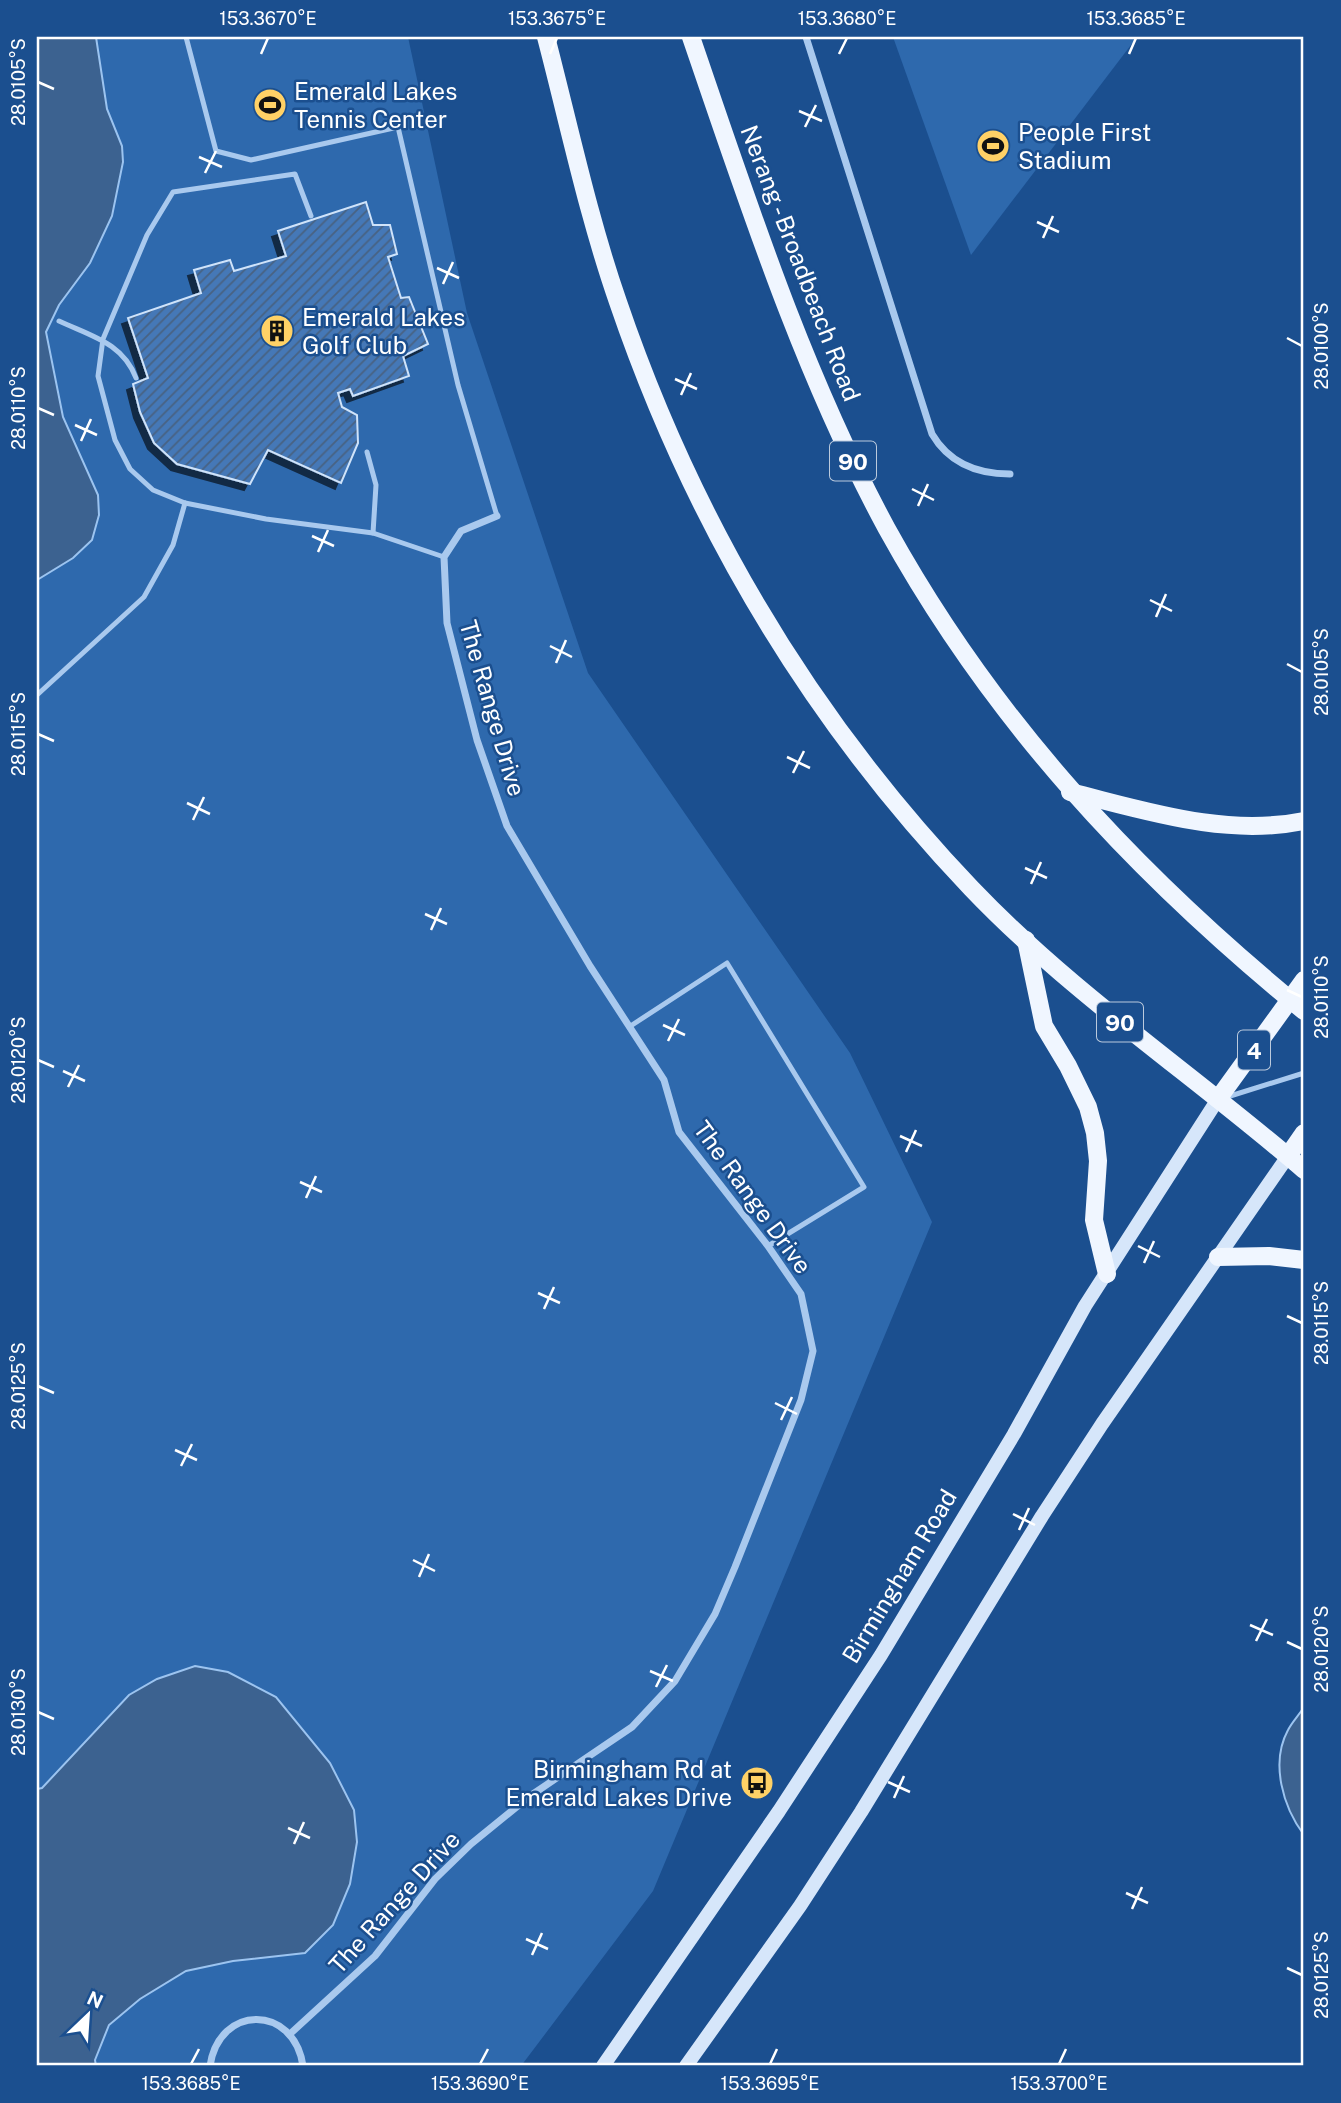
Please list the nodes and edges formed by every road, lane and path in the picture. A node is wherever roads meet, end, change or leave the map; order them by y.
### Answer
1 (186, 37) edge
2 (546, 37) edge
3 (691, 37) edge
4 (806, 37) edge
5 (311, 216) dead end
6 (60, 321) dead end
7 (103, 339) junction
8 (136, 378) dead end
9 (367, 452) dead end
10 (1010, 474) dead end
11 (185, 503) junction
12 (497, 516) joint
13 (373, 533) junction
14 (444, 556) junction
15 (37, 695) edge
16 (1070, 792) junction
17 (1304, 821) edge
18 (1026, 940) junction
19 (1304, 980) edge
20 (1297, 1005) edge
21 (629, 1027) junction
22 (1304, 1073) edge
23 (1218, 1100) junction
24 (1304, 1133) edge
25 (1288, 1156) junction
26 (1304, 1170) edge
27 (768, 1246) junction
28 (1218, 1257) junction
29 (1304, 1260) edge
30 (1107, 1274) junction
31 (291, 2033) junction
32 (210, 2066) edge
33 (304, 2066) edge
34 (603, 2066) edge
35 (686, 2066) edge

1 - 12 lane
2 - 18 main road, 90
3 - 16 main road, Nerang - Broadbeach Road / 90
4 - 10 street
5 - 7 lane
6 - 7 lane
7 - 8 lane
7 - 11 lane
9 - 13 lane
11 - 13 lane
11 - 15 lane
12 - 14 street
13 - 14 lane
14 - 21 street, The Range Drive
16 - 17 main road
16 - 20 main road, Nerang - Broadbeach Road / 90
18 - 23 main road, 90
18 - 30 main road
19 - 20 main road, 4
20 - 23 main road, 4
21 - 27 street, The Range Drive
21 - 27 lane
22 - 23 lane
23 - 25 main road, 90
23 - 30 street, Birmingham Road
24 - 25 main road
25 - 26 main road, 90
25 - 28 street
27 - 31 street, The Range Drive
28 - 29 main road
28 - 35 street
30 - 34 street, Birmingham Road
31 - 32 street
31 - 33 street

